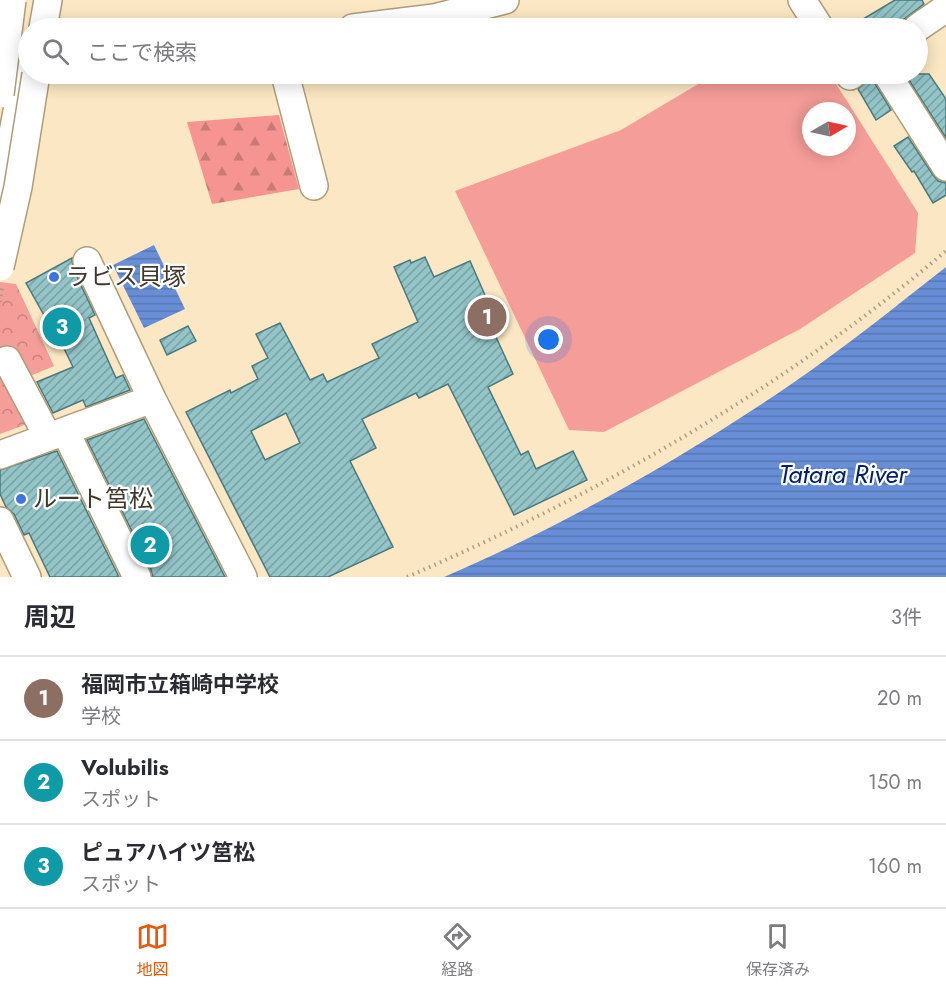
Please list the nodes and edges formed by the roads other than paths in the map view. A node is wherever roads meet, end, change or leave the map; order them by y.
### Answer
1 (12, 0) edge
2 (48, 0) edge
3 (505, 0) edge
4 (802, 0) edge
5 (943, 0) edge
6 (946, 6) edge
7 (45, 18) edge
8 (434, 18) edge
9 (814, 18) edge
10 (928, 20) edge
11 (18, 46) edge
12 (0, 47) edge
13 (22, 84) edge
14 (34, 84) edge
15 (288, 84) edge
16 (893, 84) edge
17 (0, 94) edge
18 (946, 167) edge
19 (314, 186) dead end
20 (0, 204) edge
21 (87, 261) dead end
22 (0, 267) edge
23 (7, 360) dead end
24 (152, 399) junction
25 (56, 434) junction
26 (0, 455) edge
27 (0, 521) edge
28 (27, 577) edge
29 (137, 577) edge
30 (243, 577) edge

1 - 17 street, bridge
2 - 7 street
3 - 8 street
4 - 9 street
5 - 6 street
6 - 10 street
11 - 12 street
13 - 20 street
14 - 22 street, bridge
15 - 19 street
16 - 18 street
21 - 24 street
23 - 25 street
24 - 25 street
24 - 30 street
25 - 26 street
25 - 29 street
27 - 28 street

